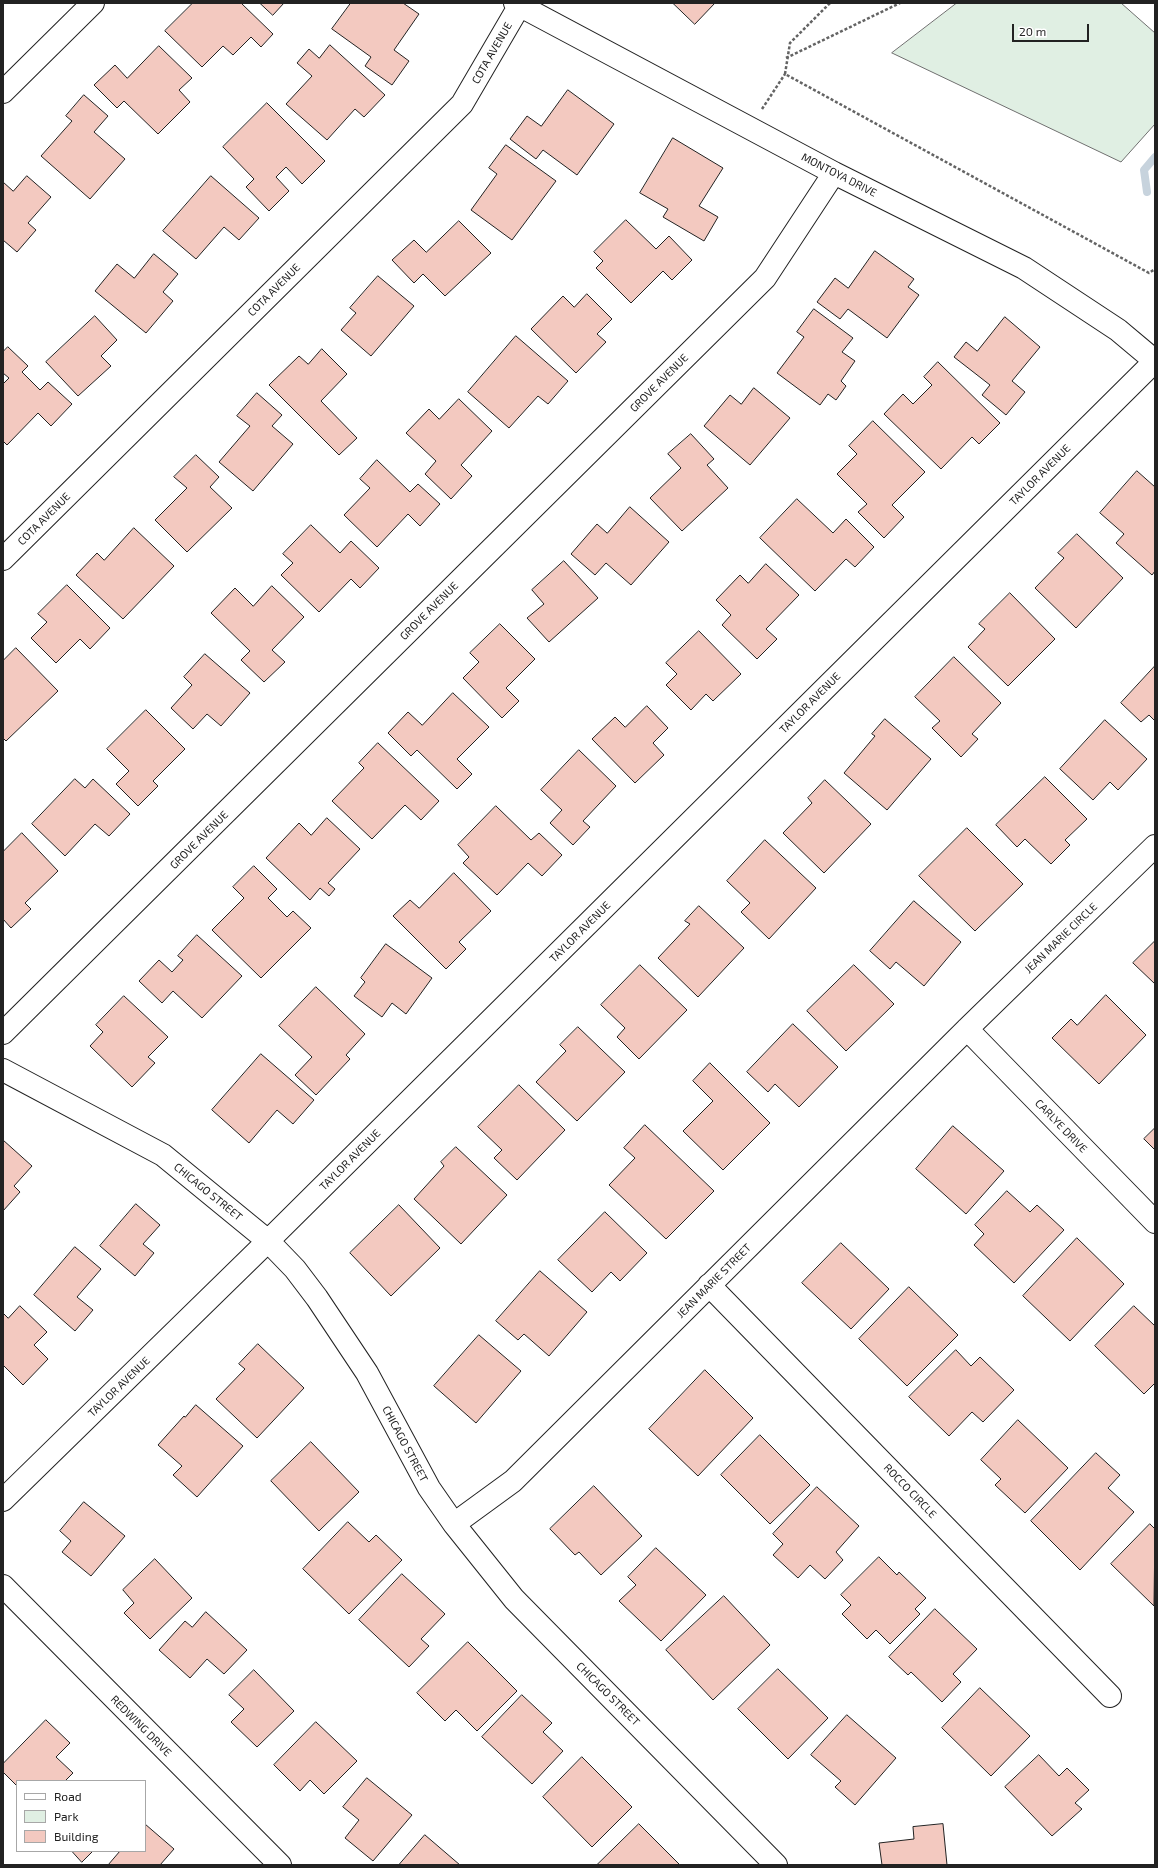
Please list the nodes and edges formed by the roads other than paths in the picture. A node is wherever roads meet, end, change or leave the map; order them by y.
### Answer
1 (93, 3) edge
2 (518, 4) edge
3 (3, 92) edge
4 (834, 173) junction
5 (1155, 361) edge
6 (3, 559) edge
7 (1155, 846) edge
8 (967, 1029) junction
9 (3, 1033) edge
10 (3, 1070) edge
11 (1155, 1222) edge
12 (268, 1241) junction
13 (709, 1285) junction
14 (3, 1500) edge
15 (454, 1524) junction
16 (3, 1586) edge
17 (1110, 1696) dead end
18 (280, 1865) edge
19 (776, 1865) edge

1 - 3 street
2 - 4 street, MONTOYA DRIVE
2 - 6 street, COTA AVENUE
4 - 5 street, MONTOYA DRIVE
4 - 9 street, GROVE AVENUE
5 - 12 street, TAYLOR AVENUE
7 - 8 street, JEAN MARIE CIRCLE
8 - 11 street, CARLYE DRIVE
8 - 13 street, JEAN MARIE STREET
10 - 12 street, CHICAGO STREET
12 - 14 street, TAYLOR AVENUE
12 - 15 street, CHICAGO STREET
13 - 15 street, JEAN MARIE STREET
13 - 17 street, ROCCO CIRCLE
15 - 19 street, CHICAGO STREET
16 - 18 street, REDWING DRIVE

